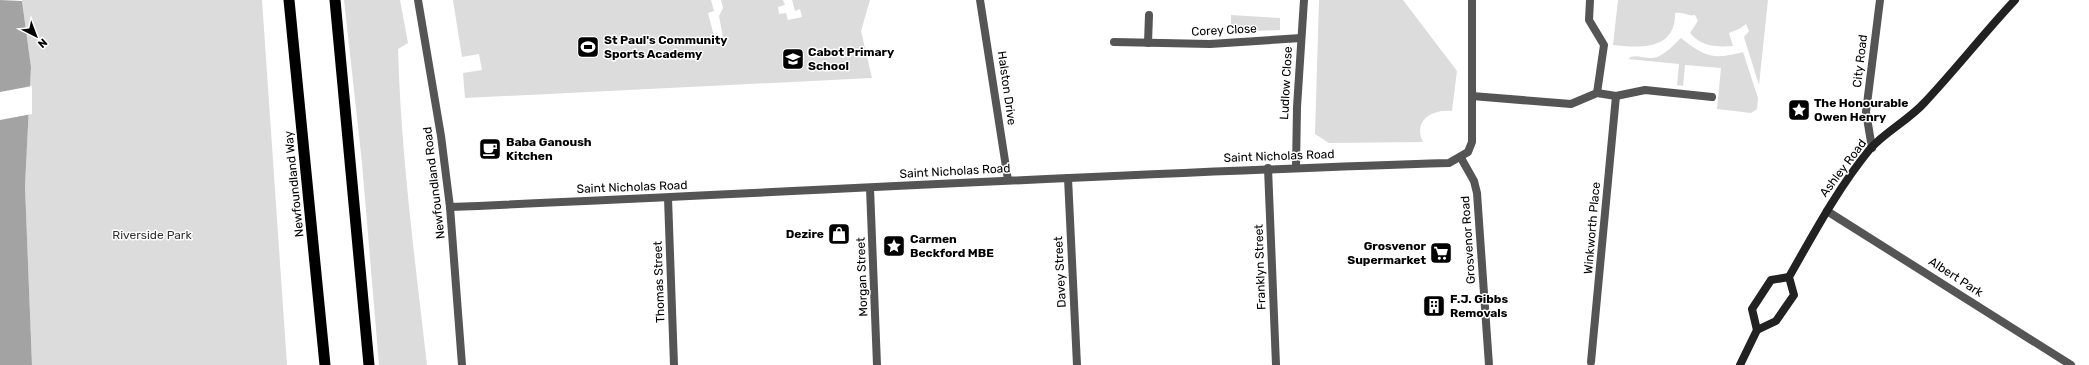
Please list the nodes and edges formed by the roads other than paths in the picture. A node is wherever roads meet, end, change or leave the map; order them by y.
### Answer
1 (289, 0) edge
2 (335, 0) edge
3 (418, 0) edge
4 (980, 0) edge
5 (1304, 0) edge
6 (1472, 0) edge
7 (1590, 0) edge
8 (1880, 0) edge
9 (2016, 0) edge
10 (1149, 15) dead end
11 (1301, 38) junction
12 (1114, 42) dead end
13 (1148, 43) junction
14 (1597, 93) junction
15 (1472, 96) junction
16 (1616, 96) junction
17 (1712, 97) dead end
18 (1872, 148) junction
19 (1461, 158) junction
20 (1268, 168) junction
21 (1296, 168) junction
22 (1068, 178) junction
23 (1008, 180) junction
24 (870, 188) junction
25 (668, 198) junction
26 (450, 207) junction
27 (1827, 211) junction
28 (1789, 277) junction
29 (1757, 330) junction
30 (1591, 362) dead end
31 (324, 365) edge
32 (369, 365) edge
33 (462, 365) edge
34 (674, 365) edge
35 (877, 365) edge
36 (1077, 365) edge
37 (1276, 365) edge
38 (1489, 365) edge
39 (1740, 365) edge
40 (2071, 365) edge

1 - 31 highway, Newfoundland Way
2 - 32 highway
3 - 26 street, Newfoundland Road
4 - 23 street, Halston Drive
5 - 11 street, Ludlow Close
6 - 15 street
7 - 14 street
8 - 18 street, City Road
9 - 18 main road, Ashley Road
10 - 13 street
11 - 13 street, Corey Close
11 - 21 street, Ludlow Close
12 - 13 street, Corey Close
14 - 15 street
14 - 16 street
15 - 19 street
16 - 17 street
16 - 30 street, Winkworth Place
18 - 27 main road, Ashley Road
19 - 21 street, Saint Nicholas Road
19 - 38 street, Grosvenor Road
20 - 21 street, Saint Nicholas Road
20 - 22 street, Saint Nicholas Road
20 - 37 street, Franklyn Street
22 - 23 street, Saint Nicholas Road
22 - 36 street, Davey Street
23 - 24 street, Saint Nicholas Road
24 - 25 street, Saint Nicholas Road
24 - 35 street, Morgan Street
25 - 26 street, Saint Nicholas Road
25 - 34 street, Thomas Street
26 - 33 street, Newfoundland Road
27 - 28 main road, Ashley Road
27 - 40 street, Albert Park
28 - 29 main road
28 - 29 main road
29 - 39 main road

